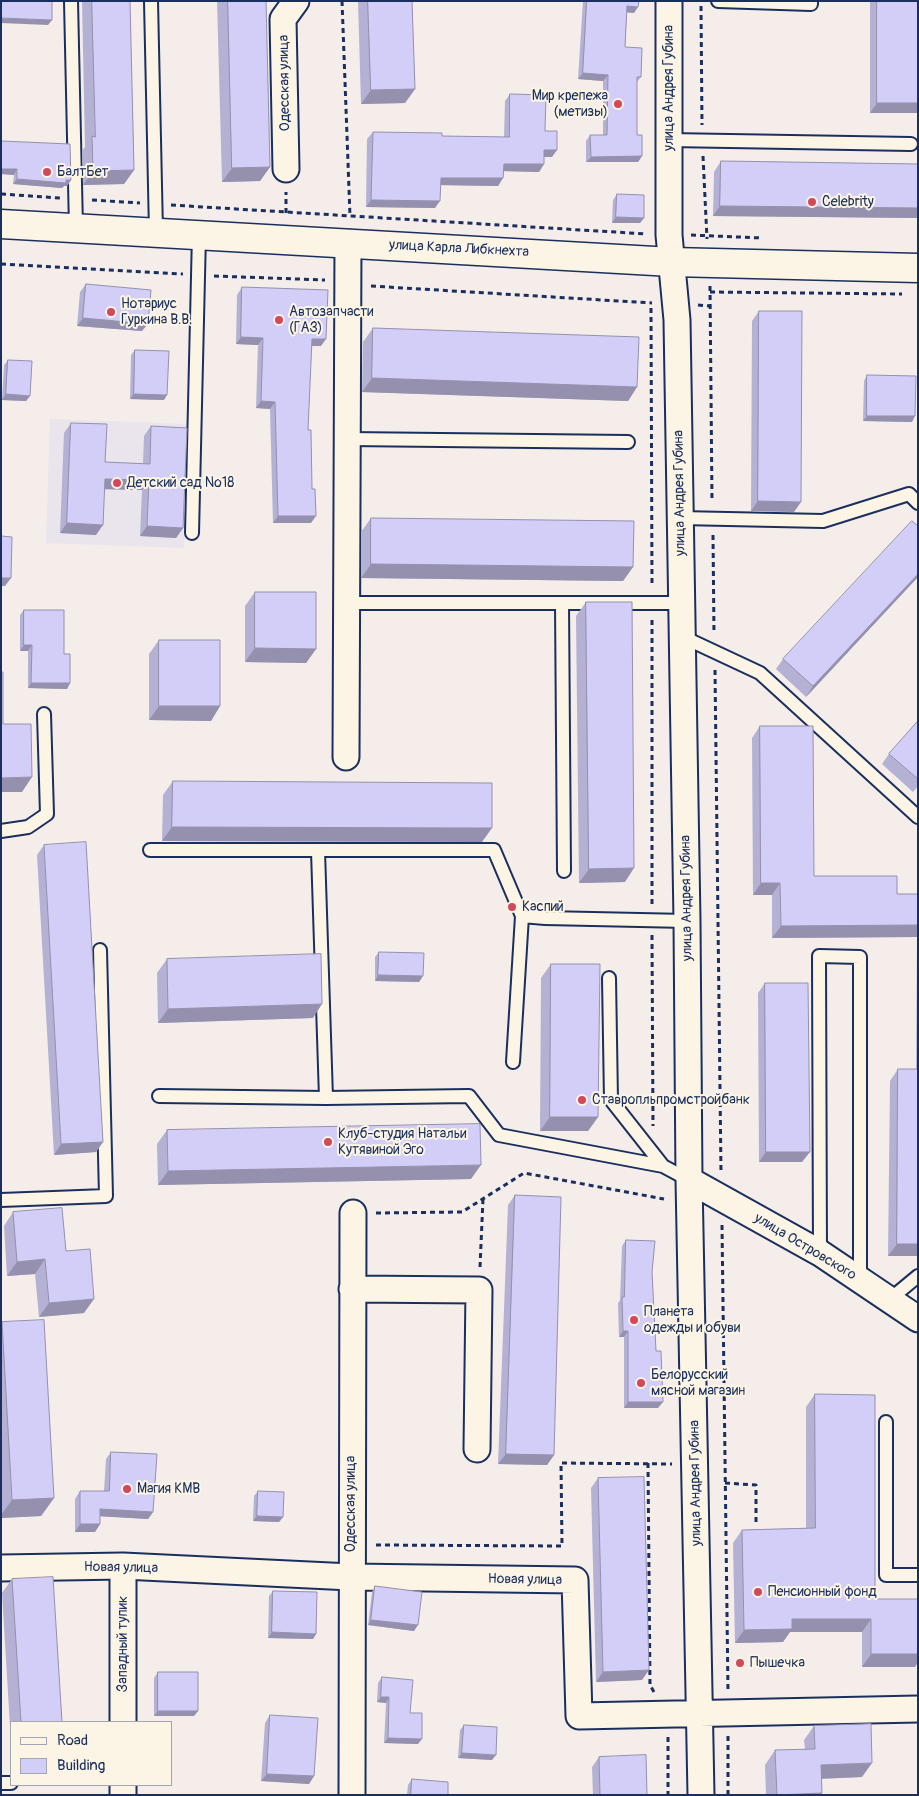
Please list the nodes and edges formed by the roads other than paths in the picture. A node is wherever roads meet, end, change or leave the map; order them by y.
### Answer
1 (71, 1) edge
2 (151, 1) edge
3 (296, 1) edge
4 (668, 1) edge
5 (674, 1) edge
6 (718, 1) edge
7 (811, 1) edge
8 (669, 140) junction
9 (911, 144) dead end
10 (286, 169) dead end
11 (1, 224) edge
12 (76, 228) junction
13 (349, 229) junction
14 (156, 232) junction
15 (198, 234) junction
16 (661, 262) junction
17 (918, 268) edge
18 (347, 440) junction
19 (628, 442) dead end
20 (918, 503) edge
21 (680, 518) junction
22 (192, 533) dead end
23 (347, 603) junction
24 (562, 603) junction
25 (682, 603) junction
26 (683, 637) junction
27 (44, 714) dead end
28 (346, 757) dead end
29 (918, 818) edge
30 (1, 831) edge
31 (150, 850) dead end
32 (318, 851) junction
33 (564, 870) dead end
34 (522, 916) junction
35 (687, 921) junction
36 (100, 950) dead end
37 (610, 978) dead end
38 (513, 1062) dead end
39 (159, 1096) dead end
40 (326, 1098) junction
41 (663, 1166) junction
42 (689, 1180) junction
43 (1, 1200) edge
44 (353, 1213) road end
45 (820, 1253) junction
46 (918, 1276) edge
47 (860, 1280) junction
48 (352, 1289) junction
49 (889, 1300) junction
50 (918, 1320) edge
51 (886, 1422) dead end
52 (477, 1449) dead end
53 (123, 1566) junction
54 (1, 1568) edge
55 (918, 1575) edge
56 (351, 1577) junction
57 (918, 1709) edge
58 (701, 1714) junction
59 (123, 1721) edge
60 (352, 1795) edge
61 (701, 1795) edge

1 - 12 lane
2 - 14 lane
3 - 10 street, Одесская улица
4 - 5 lane
4 - 8 street, улица Андрея Губина
6 - 7 lane
8 - 9 lane
8 - 16 street, улица Андрея Губина
11 - 12 street, улица Карла Либкнехта
12 - 14 street, улица Карла Либкнехта
13 - 15 street, улица Карла Либкнехта
13 - 16 street, улица Карла Либкнехта
13 - 18 street
14 - 15 street, улица Карла Либкнехта
15 - 22 lane
16 - 17 street, улица Карла Либкнехта
16 - 21 street, улица Андрея Губина
18 - 19 lane
18 - 23 street
20 - 21 lane
21 - 25 street, улица Андрея Губина
23 - 24 lane
23 - 28 street
24 - 25 lane
24 - 33 lane
25 - 26 street, улица Андрея Губина
26 - 29 lane
26 - 35 street, улица Андрея Губина
27 - 30 lane
31 - 32 lane
32 - 34 lane
32 - 40 lane
34 - 35 lane
34 - 38 lane
35 - 42 street, улица Андрея Губина
36 - 43 lane
37 - 41 lane
39 - 40 lane
40 - 41 lane
41 - 42 lane
42 - 45 street, улица Островского
42 - 58 street, улица Андрея Губина
44 - 48 street, Одесская улица
45 - 47 street, улица Островского
45 - 47 lane
46 - 49 lane
47 - 49 street, улица Островского
48 - 52 street
48 - 56 street, Одесская улица
49 - 50 street, улица Островского
51 - 55 lane
53 - 54 street, Новая улица
53 - 56 street, Новая улица
53 - 59 street, Западный тупик
56 - 58 street, Новая улица
56 - 60 street, Одесская улица
57 - 58 street, Новая улица
58 - 61 street, улица Андрея Губина

